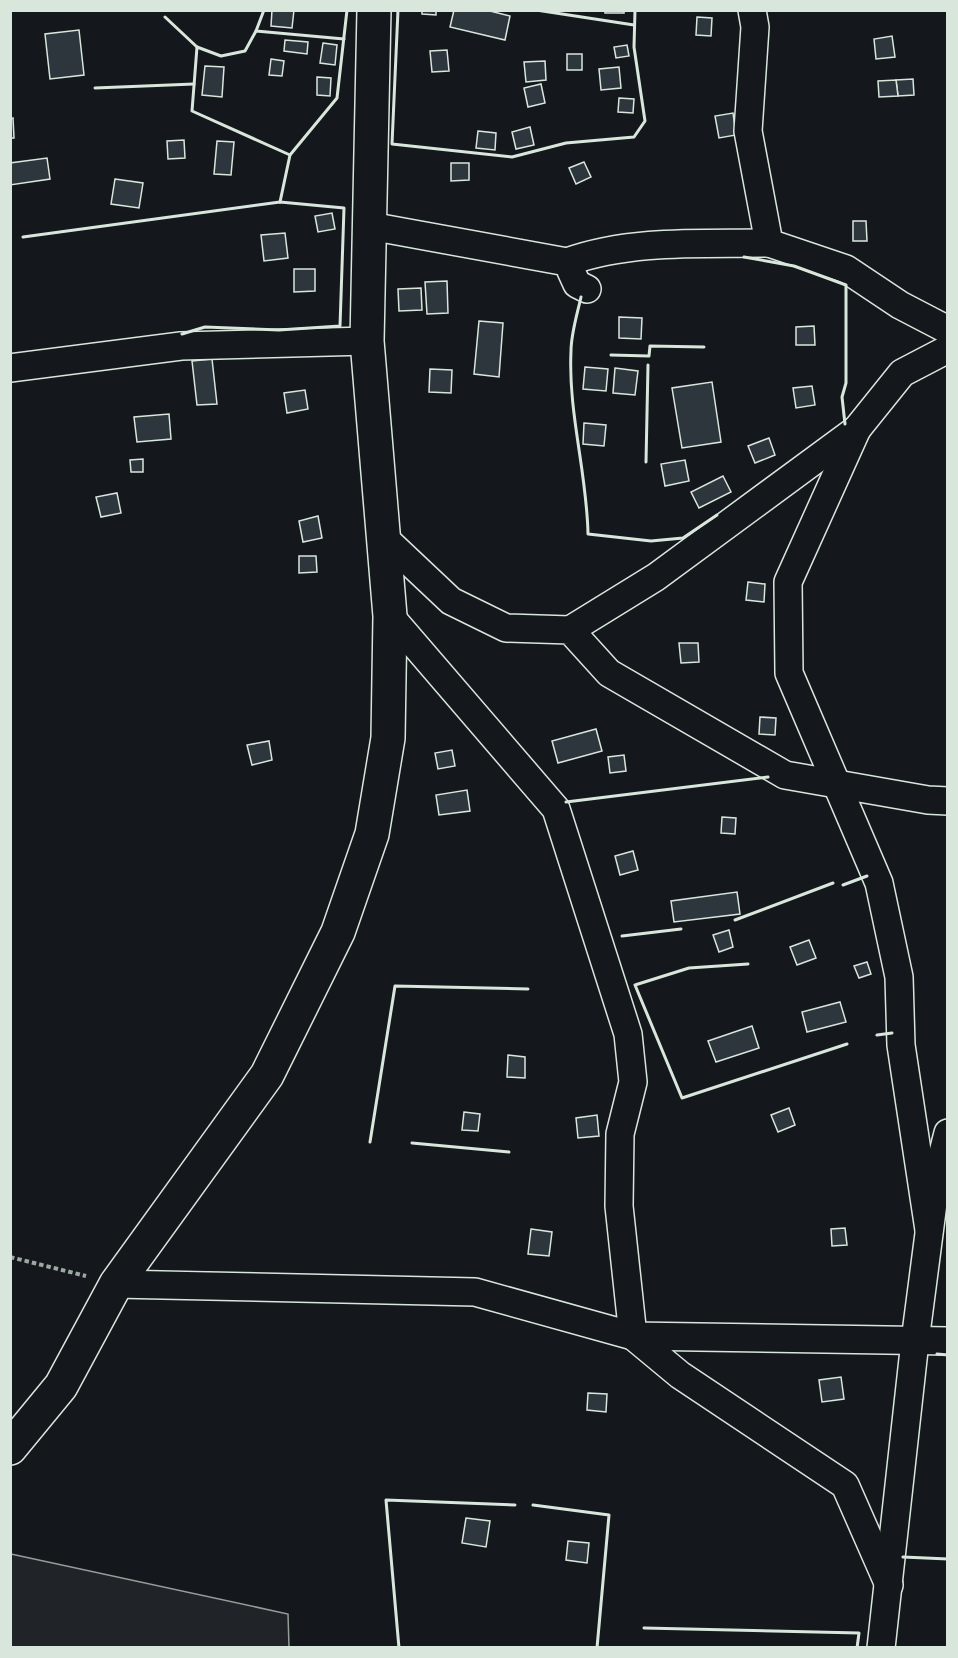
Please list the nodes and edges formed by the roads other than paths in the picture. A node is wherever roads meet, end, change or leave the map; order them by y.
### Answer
1 (374, 10) edge
2 (752, 10) edge
3 (370, 226) junction
4 (770, 243) junction
5 (567, 262) junction
6 (587, 289) dead end
7 (948, 330) edge
8 (367, 341) junction
9 (948, 349) edge
10 (10, 368) edge
11 (857, 429) junction
12 (382, 536) junction
13 (390, 616) junction
14 (570, 630) junction
15 (837, 783) junction
16 (948, 801) edge
17 (948, 1133) edge
18 (929, 1230) junction
19 (116, 1284) junction
20 (633, 1336) junction
21 (915, 1341) junction
22 (948, 1341) edge
23 (10, 1448) edge
24 (889, 1585) junction
25 (881, 1647) edge

1 - 3 main road
2 - 4 street
3 - 5 street
3 - 8 main road
4 - 5 street
4 - 7 street
5 - 6 street
8 - 10 street
8 - 12 main road
9 - 11 street
11 - 14 street
11 - 15 street
12 - 13 main road
12 - 14 street
13 - 19 main road
13 - 20 street
14 - 15 street
15 - 16 street
15 - 18 street
17 - 18 street
18 - 21 street
19 - 20 street
19 - 23 main road
20 - 21 street
20 - 24 street
21 - 22 street
21 - 24 street
24 - 25 street

